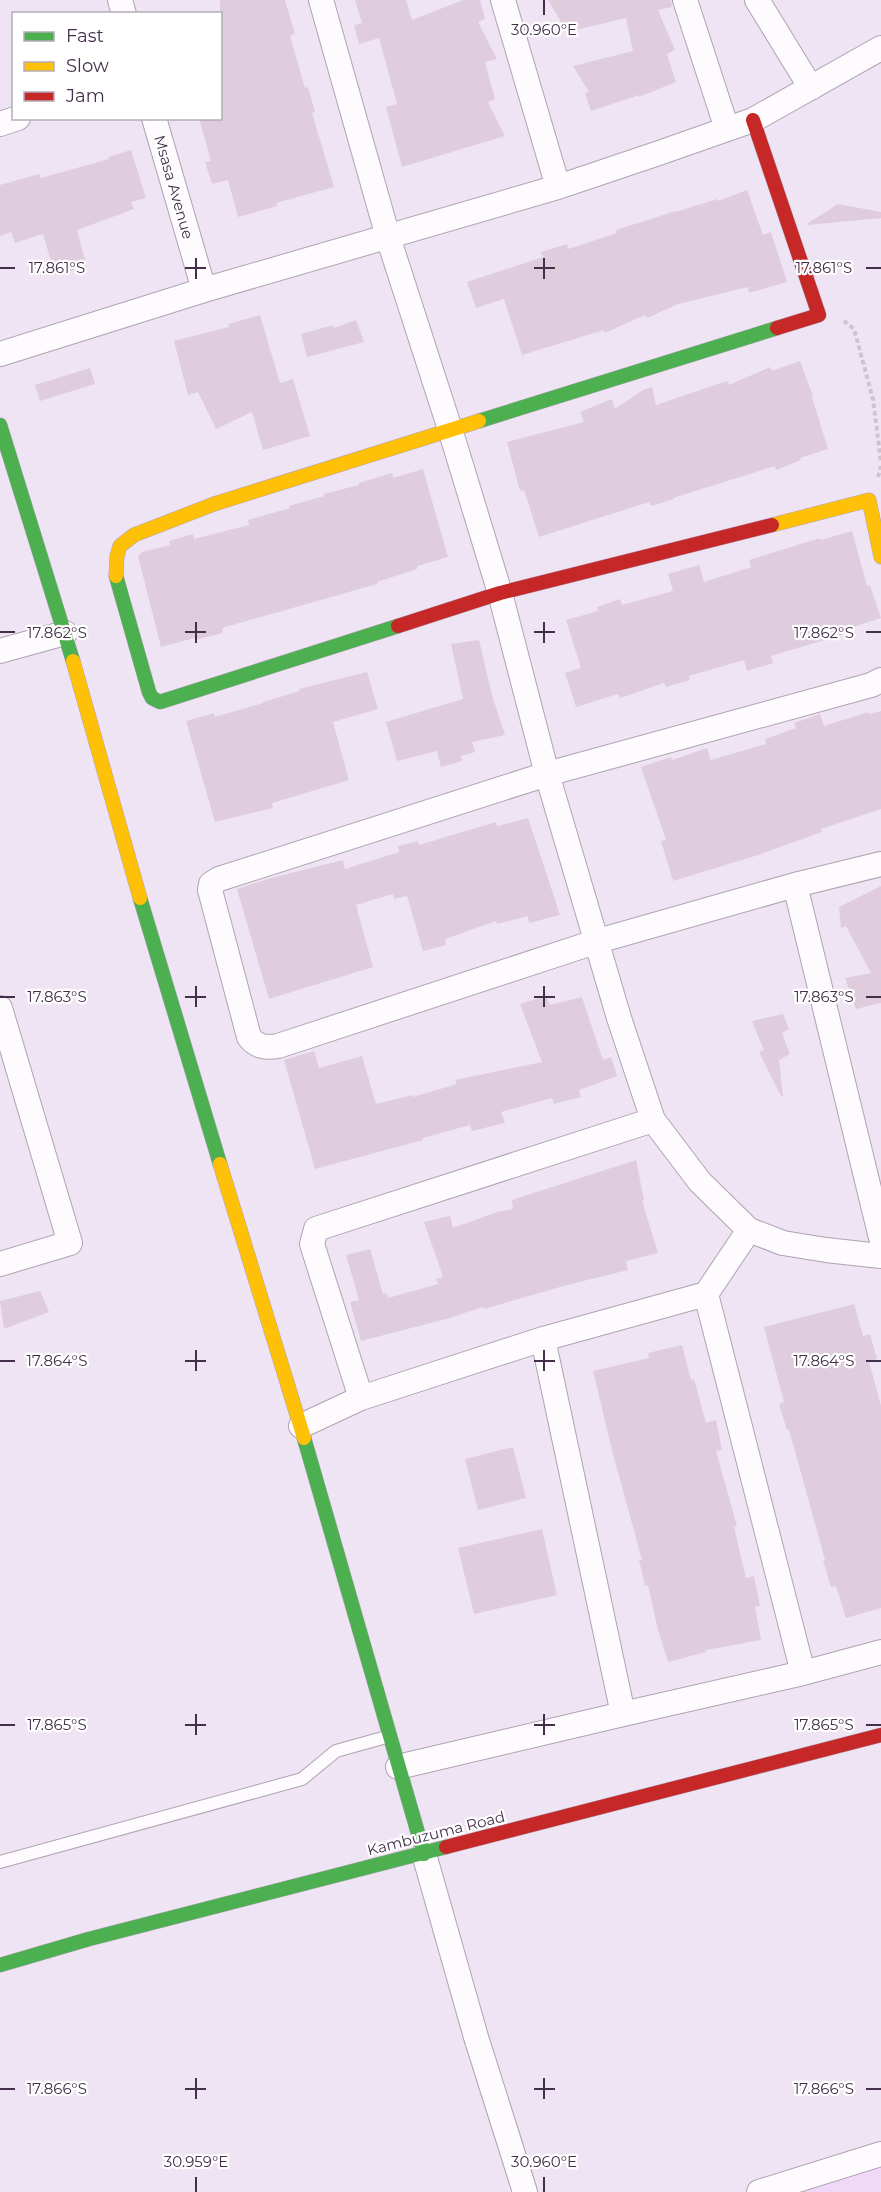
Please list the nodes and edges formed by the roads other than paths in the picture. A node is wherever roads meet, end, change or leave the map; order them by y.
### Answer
1 (321, 0) edge
2 (503, 0) edge
3 (685, 0) edge
4 (757, 0) edge
5 (881, 48) edge
6 (811, 88) junction
7 (155, 120) edge
8 (753, 120) junction
9 (727, 129) junction
10 (558, 187) junction
11 (388, 237) junction
12 (204, 290) junction
13 (0, 354) edge
14 (0, 425) edge
15 (450, 429) junction
16 (881, 557) edge
17 (500, 593) junction
18 (65, 633) junction
19 (0, 651) edge
20 (881, 680) edge
21 (548, 774) junction
22 (881, 864) edge
23 (795, 885) junction
24 (598, 941) junction
25 (0, 1008) edge
26 (653, 1120) junction
27 (749, 1230) junction
28 (881, 1238) edge
29 (881, 1256) edge
30 (0, 1264) edge
31 (706, 1294) junction
32 (543, 1339) junction
33 (361, 1398) junction
34 (301, 1426) junction
35 (881, 1652) edge
36 (803, 1673) junction
37 (623, 1714) junction
38 (390, 1736) junction
39 (881, 1736) edge
40 (398, 1767) junction
41 (424, 1854) junction
42 (0, 1862) edge
43 (0, 1965) edge
44 (881, 2154) edge
45 (525, 2192) edge
46 (759, 2192) edge

1 - 11 street
2 - 10 street
3 - 9 street
4 - 6 street
5 - 6 street
6 - 8 street
7 - 12 street, Msasa Avenue
8 - 9 street
8 - 15 street
9 - 10 street
10 - 11 street
11 - 12 street
11 - 15 street
12 - 13 street
14 - 18 street
15 - 17 street
15 - 17 street
16 - 17 street
17 - 21 street
18 - 19 street
18 - 34 street
20 - 21 street
21 - 24 street
21 - 24 street
22 - 23 street
23 - 24 street
23 - 28 street
24 - 26 street
25 - 30 street
26 - 27 street
26 - 33 street
27 - 29 street
27 - 31 street
31 - 32 street
31 - 36 street
32 - 33 street
32 - 37 street
33 - 34 street
34 - 38 street
35 - 36 street
36 - 37 street
37 - 40 street
38 - 40 street
38 - 42 lane
39 - 41 street, Kambuzuma Road
40 - 41 street
41 - 43 street, Kambuzuma Road
41 - 45 street
44 - 46 street

